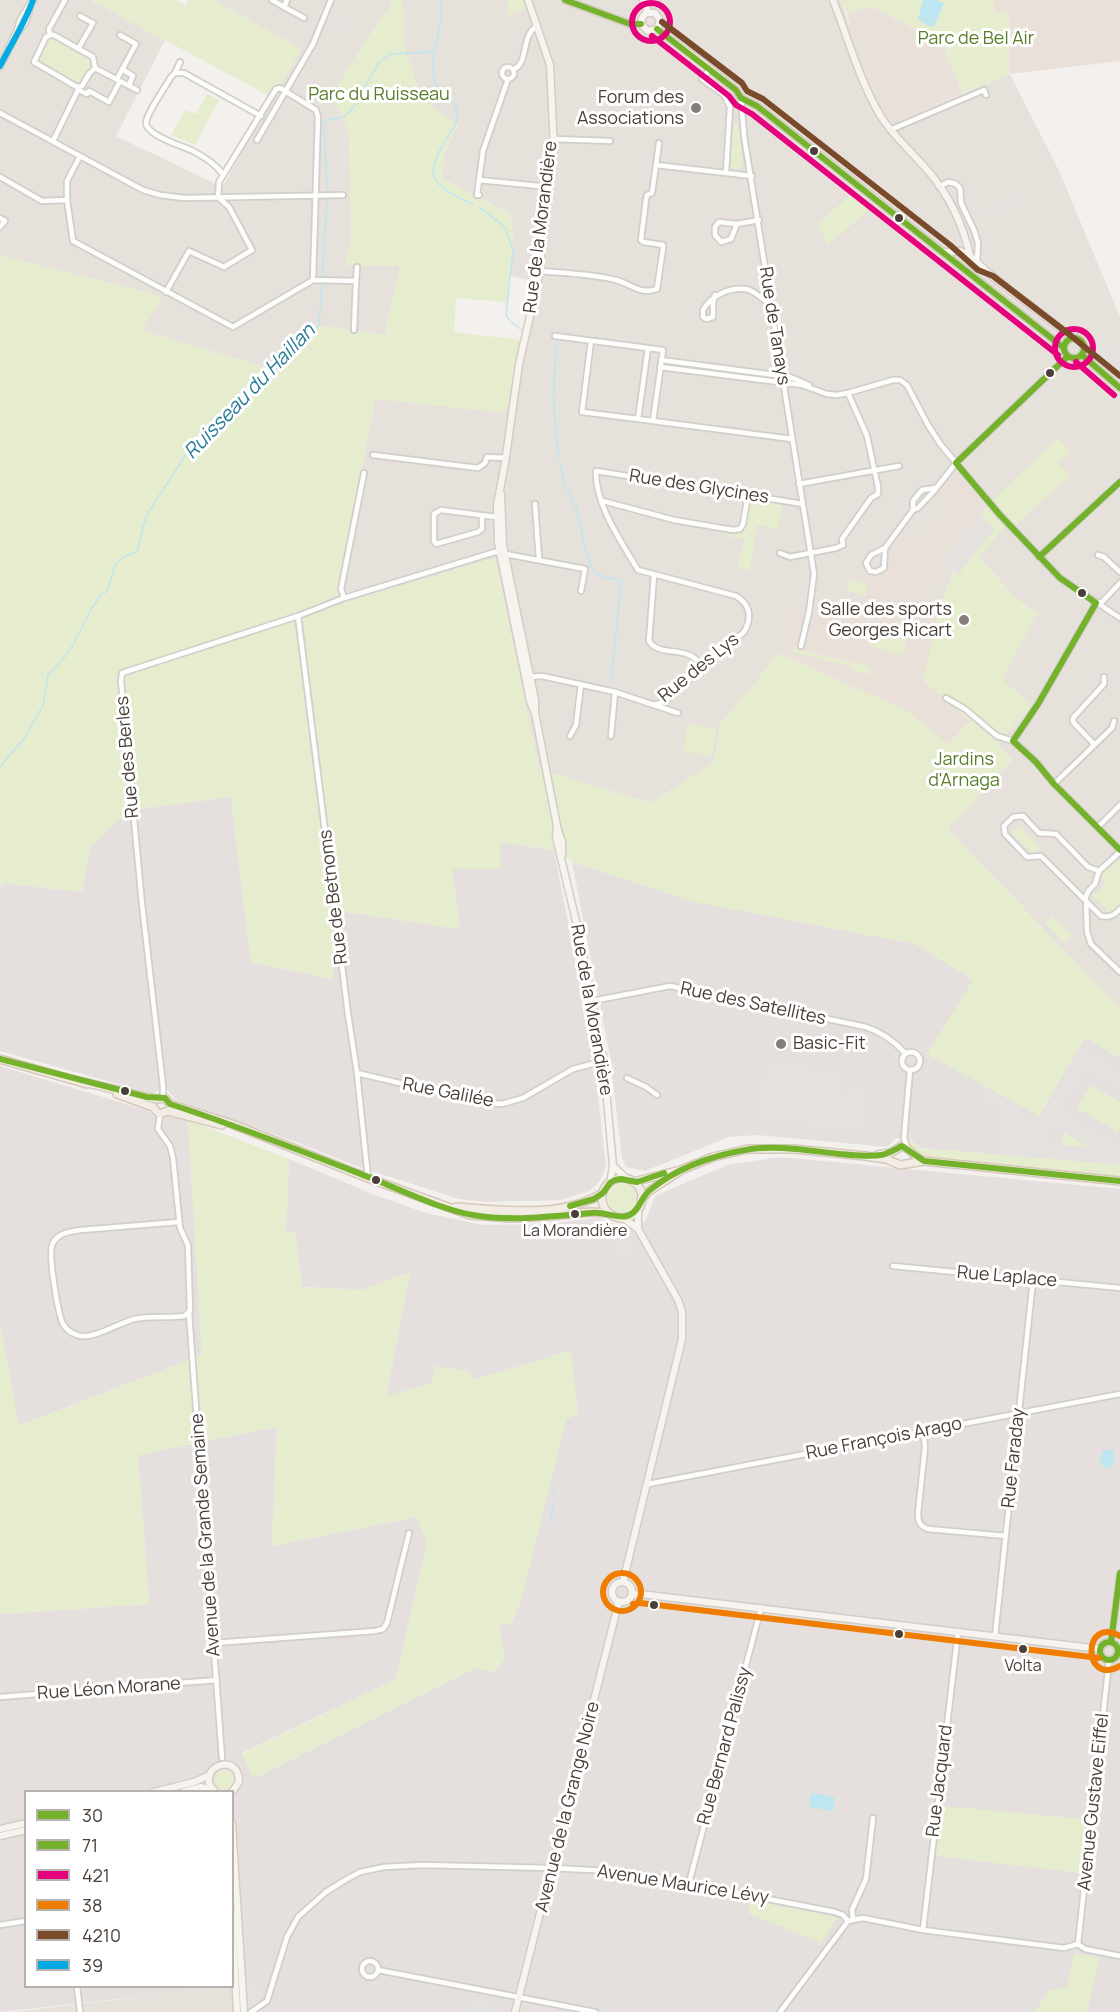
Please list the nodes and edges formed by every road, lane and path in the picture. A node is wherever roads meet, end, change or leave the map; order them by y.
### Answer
1 (65, 0) edge
2 (272, 0) edge
3 (287, 0) edge
4 (331, 0) edge
5 (528, 0) edge
6 (565, 0) edge
7 (644, 0) edge
8 (833, 0) edge
9 (32, 2) edge
10 (284, 7) junction
11 (60, 11) junction
12 (648, 12) junction
13 (67, 15) dead end
14 (80, 16) dead end
15 (304, 18) dead end
16 (641, 24) junction
17 (537, 27) junction
18 (657, 29) junction
19 (50, 35) junction
20 (120, 35) dead end
21 (78, 49) junction
22 (180, 62) dead end
23 (0, 66) edge
24 (95, 68) junction
25 (122, 69) junction
26 (710, 69) junction
27 (513, 70) junction
28 (175, 73) junction
29 (507, 79) junction
30 (118, 80) junction
31 (129, 85) junction
32 (79, 89) junction
33 (137, 90) dead end
34 (285, 92) junction
35 (986, 95) dead end
36 (741, 98) junction
37 (0, 112) edge
38 (261, 116) junction
39 (890, 130) junction
40 (554, 139) junction
41 (258, 140) dead end
42 (53, 141) junction
43 (610, 141) dead end
44 (659, 143) dead end
45 (80, 156) junction
46 (656, 165) junction
47 (726, 173) junction
48 (223, 174) junction
49 (752, 176) junction
50 (2, 178) edge
51 (479, 180) junction
52 (0, 185) edge
53 (549, 187) junction
54 (939, 187) junction
55 (343, 195) dead end
56 (479, 195) dead end
57 (315, 196) junction
58 (218, 197) junction
59 (67, 200) junction
60 (0, 218) edge
61 (759, 220) junction
62 (737, 224) junction
63 (0, 227) edge
64 (966, 238) junction
65 (957, 250) junction
66 (945, 252) junction
67 (970, 256) junction
68 (978, 264) junction
69 (357, 267) dead end
70 (539, 270) junction
71 (964, 270) junction
72 (313, 280) junction
73 (356, 281) junction
74 (166, 292) junction
75 (715, 295) junction
76 (770, 304) junction
77 (354, 330) dead end
78 (555, 336) dead end
79 (1073, 338) junction
80 (591, 341) junction
81 (648, 348) junction
82 (1064, 348) junction
83 (1082, 355) junction
84 (1068, 356) junction
85 (661, 360) junction
86 (660, 367) junction
87 (782, 376) junction
88 (783, 383) junction
89 (1120, 388) edge
90 (819, 391) junction
91 (848, 393) junction
92 (638, 419) junction
93 (653, 421) junction
94 (792, 439) junction
95 (373, 455) dead end
96 (506, 458) junction
97 (956, 463) junction
98 (899, 466) dead end
99 (596, 471) joint
100 (875, 471) junction
101 (364, 473) dead end
102 (1120, 482) edge
103 (799, 484) junction
104 (1114, 487) junction
105 (935, 488) junction
106 (500, 491) junction
107 (1120, 493) edge
108 (748, 495) junction
109 (603, 501) junction
110 (535, 504) dead end
111 (803, 504) junction
112 (913, 510) junction
113 (482, 517) junction
114 (496, 517) junction
115 (885, 548) junction
116 (502, 553) junction
117 (780, 553) dead end
118 (811, 553) junction
119 (1098, 555) dead end
120 (1039, 557) junction
121 (539, 559) junction
122 (1120, 572) edge
123 (654, 575) junction
124 (1120, 583) edge
125 (581, 591) dead end
126 (344, 598) junction
127 (1096, 603) junction
128 (298, 616) junction
129 (1120, 618) edge
130 (801, 646) dead end
131 (703, 667) junction
132 (528, 677) junction
133 (1104, 677) dead end
134 (581, 684) junction
135 (615, 692) junction
136 (946, 698) dead end
137 (653, 705) junction
138 (678, 713) dead end
139 (1114, 721) dead end
140 (570, 736) dead end
141 (611, 736) dead end
142 (1013, 741) junction
143 (1094, 746) junction
144 (1054, 784) junction
145 (1120, 805) edge
146 (1098, 827) junction
147 (1120, 851) edge
148 (1099, 871) junction
149 (1086, 902) junction
150 (1120, 909) edge
151 (1120, 972) edge
152 (592, 1001) junction
153 (906, 1053) junction
154 (0, 1059) edge
155 (603, 1061) junction
156 (910, 1070) junction
157 (357, 1073) junction
158 (627, 1078) dead end
159 (657, 1095) dead end
160 (157, 1101) junction
161 (166, 1110) junction
162 (904, 1138) junction
163 (896, 1149) junction
164 (909, 1151) junction
165 (865, 1155) junction
166 (924, 1161) junction
167 (896, 1163) junction
168 (908, 1163) junction
169 (613, 1166) junction
170 (681, 1170) junction
171 (368, 1179) junction
172 (630, 1181) junction
173 (1120, 1181) edge
174 (610, 1183) junction
175 (603, 1193) junction
176 (641, 1200) junction
177 (449, 1207) junction
178 (639, 1209) junction
179 (609, 1213) junction
180 (617, 1217) junction
181 (179, 1222) junction
182 (638, 1229) junction
183 (893, 1266) dead end
184 (1033, 1280) junction
185 (1120, 1288) edge
186 (189, 1313) junction
187 (1120, 1394) edge
188 (1019, 1414) junction
189 (920, 1432) junction
190 (648, 1484) junction
191 (409, 1533) dead end
192 (1006, 1536) junction
193 (1120, 1573) edge
194 (623, 1582) junction
195 (632, 1595) junction
196 (619, 1602) junction
197 (761, 1608) junction
198 (958, 1632) junction
199 (995, 1636) junction
200 (1111, 1642) junction
201 (214, 1643) junction
202 (1100, 1649) junction
203 (1119, 1655) edge
204 (1109, 1661) junction
205 (217, 1680) junction
206 (0, 1697) edge
207 (222, 1758) junction
208 (216, 1766) junction
209 (232, 1767) junction
210 (210, 1775) junction
211 (235, 1789) edge
212 (158, 1790) edge
213 (188, 1790) edge
214 (211, 1790) edge
215 (213, 1790) edge
216 (873, 1818) dead end
217 (24, 1823) edge
218 (0, 1829) edge
219 (24, 1830) edge
220 (0, 1836) edge
221 (234, 1854) edge
222 (552, 1868) junction
223 (689, 1883) junction
224 (850, 1920) junction
225 (24, 1921) edge
226 (0, 1925) edge
227 (923, 1930) junction
228 (1078, 1944) junction
229 (234, 1954) edge
230 (1120, 1956) edge
231 (378, 1970) dead end
232 (77, 1988) edge
233 (518, 1997) junction
234 (80, 2012) edge
235 (237, 2012) edge
236 (244, 2012) edge
237 (251, 2012) edge
238 (514, 2012) edge
239 (596, 2012) edge
240 (780, 2012) edge

1 - 11 street
2 - 10 street
3 - 10 street
4 - 34 street
5 - 17 street, Rue de la Morandière
6 - 16 street
7 - 12 street
8 - 39 street
9 - 23 street
10 - 15 street
11 - 13 street
11 - 19 street
12 - 16 street
12 - 18 street
14 - 21 street
16 - 18 street
17 - 27 street
17 - 40 street, Rue de la Morandière
18 - 26 street
19 - 21 street
19 - 32 street
20 - 25 street
21 - 24 street
22 - 28 street
24 - 30 street
24 - 32 street
25 - 30 street
25 - 31 street
26 - 36 street
26 - 47 street
27 - 29 street
27 - 29 street
28 - 38 street
28 - 48 street
29 - 51 street
30 - 31 street
30 - 32 street
31 - 33 street
32 - 42 street
34 - 38 street
34 - 41 street
34 - 57 street
35 - 39 street
36 - 49 street, Rue de Tanays
36 - 66 street
37 - 42 street
38 - 48 street
39 - 54 street
40 - 43 street
40 - 53 street, Rue de la Morandière
42 - 45 street
44 - 46 street
45 - 58 street
45 - 59 street
46 - 47 street
46 - 70 street
47 - 49 street
48 - 58 street
49 - 61 street, Rue de Tanays
50 - 52 street
50 - 59 street
51 - 53 street
51 - 56 street
53 - 70 street, Rue de la Morandière
54 - 64 street
54 - 68 street
55 - 57 street
57 - 58 street
57 - 72 street
58 - 74 street
59 - 74 street
60 - 63 street
61 - 62 street
61 - 76 street, Rue de Tanays
62 - 62 street
64 - 65 street
64 - 67 street
65 - 66 street
65 - 67 street
66 - 71 street
67 - 68 street
68 - 71 street
68 - 79 street
69 - 73 street
70 - 96 street, Rue de la Morandière
71 - 82 street
72 - 73 street
72 - 74 street
73 - 77 street
75 - 75 street
75 - 76 street
76 - 87 street, Rue de Tanays
78 - 80 street
79 - 82 street
79 - 83 street
80 - 81 street
80 - 92 street
81 - 85 street
81 - 92 street
82 - 84 street
83 - 84 street
83 - 89 street
84 - 97 street
85 - 86 street
85 - 87 street
86 - 88 street
86 - 93 street
87 - 88 street, Rue de Tanays
87 - 90 street
88 - 90 street
88 - 94 street, Rue de Tanays
90 - 91 street
91 - 97 street
91 - 100 street
92 - 93 street
93 - 94 street
94 - 103 street, Rue de Tanays
95 - 96 street
96 - 106 street, Rue de la Morandière
97 - 105 street
97 - 120 street
98 - 100 street
99 - 108 street, Rue des Glycines
99 - 109 street, Rue des Lys
100 - 103 street
100 - 118 street
101 - 126 street
102 - 104 street
103 - 111 street, Rue de Tanays
104 - 107 street
104 - 120 street
105 - 112 street
105 - 112 street
106 - 114 street, Rue de la Morandière
106 - 116 street, Rue de la Morandière
108 - 109 street
108 - 111 street, Rue des Glycines
109 - 123 street, Rue des Lys
110 - 121 street
111 - 118 street, Rue de Tanays
112 - 115 street
113 - 113 street
113 - 114 street
114 - 116 street, Rue de la Morandière
115 - 115 street
116 - 121 street
116 - 126 street, Rue des Berles
116 - 132 street, Rue de la Morandière
117 - 118 street
118 - 130 street, Rue de Tanays
119 - 122 street
120 - 127 street
121 - 125 street
123 - 131 street
123 - 131 street, Rue des Lys
124 - 127 street
126 - 128 street, Rue des Berles
127 - 129 street
127 - 142 street
128 - 157 street, Rue de Betnoms
128 - 160 street, Rue des Berles
131 - 137 street, Rue des Lys
132 - 134 street
132 - 152 street, Rue de la Morandière
133 - 143 street
134 - 135 street
134 - 140 street
135 - 137 street
135 - 141 street
136 - 142 street
137 - 138 street
139 - 143 street
142 - 144 street
143 - 144 street
144 - 146 street
145 - 146 street
146 - 147 street
147 - 148 street
148 - 149 street
148 - 149 street
149 - 150 street
149 - 151 street
152 - 153 street, Rue des Satellites
152 - 155 street, Rue de la Morandière
153 - 156 street
153 - 156 street
154 - 160 main road
155 - 157 street, Rue Galilée
155 - 169 street, Rue de la Morandière
156 - 162 street
157 - 171 street, Rue de Betnoms
158 - 159 street
160 - 161 main road
160 - 161 main road
161 - 171 main road
161 - 181 street, Avenue de la Grande Semaine
162 - 163 street
162 - 164 street
163 - 164 main road
163 - 165 main road
163 - 167 main road
164 - 166 main road
164 - 168 main road
165 - 167 main road
165 - 170 main road
166 - 168 main road
166 - 173 main road
167 - 168 main road
169 - 172 street
169 - 174 street, Rue de la Morandière
170 - 172 main road
170 - 176 main road
171 - 177 main road
172 - 174 main road
172 - 176 main road
174 - 175 main road
175 - 177 main road
175 - 179 main road
176 - 178 main road
177 - 179 main road
178 - 180 main road
178 - 182 street
179 - 180 main road
180 - 182 street
181 - 186 street, Avenue de la Grande Semaine
181 - 186 street
182 - 190 street
183 - 184 street, Rue Laplace
184 - 185 street, Rue Laplace
184 - 188 street, Rue Faraday
186 - 201 street, Avenue de la Grande Semaine
187 - 188 street, Rue François Arago
188 - 189 street, Rue François Arago
188 - 192 street, Rue Faraday
189 - 190 street, Rue François Arago
189 - 192 street
190 - 194 street
191 - 201 street
192 - 199 street, Rue Faraday
193 - 200 street
194 - 195 street
194 - 196 street
195 - 196 street
195 - 197 street
196 - 222 street, Avenue de la Grange Noire
197 - 198 street
197 - 223 street, Rue Bernard Palissy
198 - 199 street
198 - 227 street, Rue Jacquard
199 - 202 street
200 - 202 street
200 - 203 street
201 - 205 street, Avenue de la Grande Semaine
202 - 204 street
203 - 204 street
204 - 228 street, Avenue Gustave Eiffel
205 - 206 street, Rue Léon Morane
205 - 207 street, Avenue de la Grande Semaine
207 - 208 street
207 - 209 street
208 - 209 street
208 - 210 street
209 - 211 street
210 - 212 street
210 - 215 street
213 - 214 street
216 - 224 street
217 - 218 street
219 - 220 street
221 - 236 street
222 - 223 street, Avenue Maurice Lévy
222 - 233 street, Avenue de la Grange Noire
222 - 237 street, Avenue Maurice Lévy
223 - 224 street, Avenue Maurice Lévy
224 - 227 street, Avenue Maurice Lévy
224 - 240 street
225 - 226 street
227 - 228 street, Avenue Maurice Lévy
228 - 230 street
229 - 235 street
231 - 233 street
232 - 234 street
233 - 238 street, Avenue de la Grange Noire
233 - 239 street

